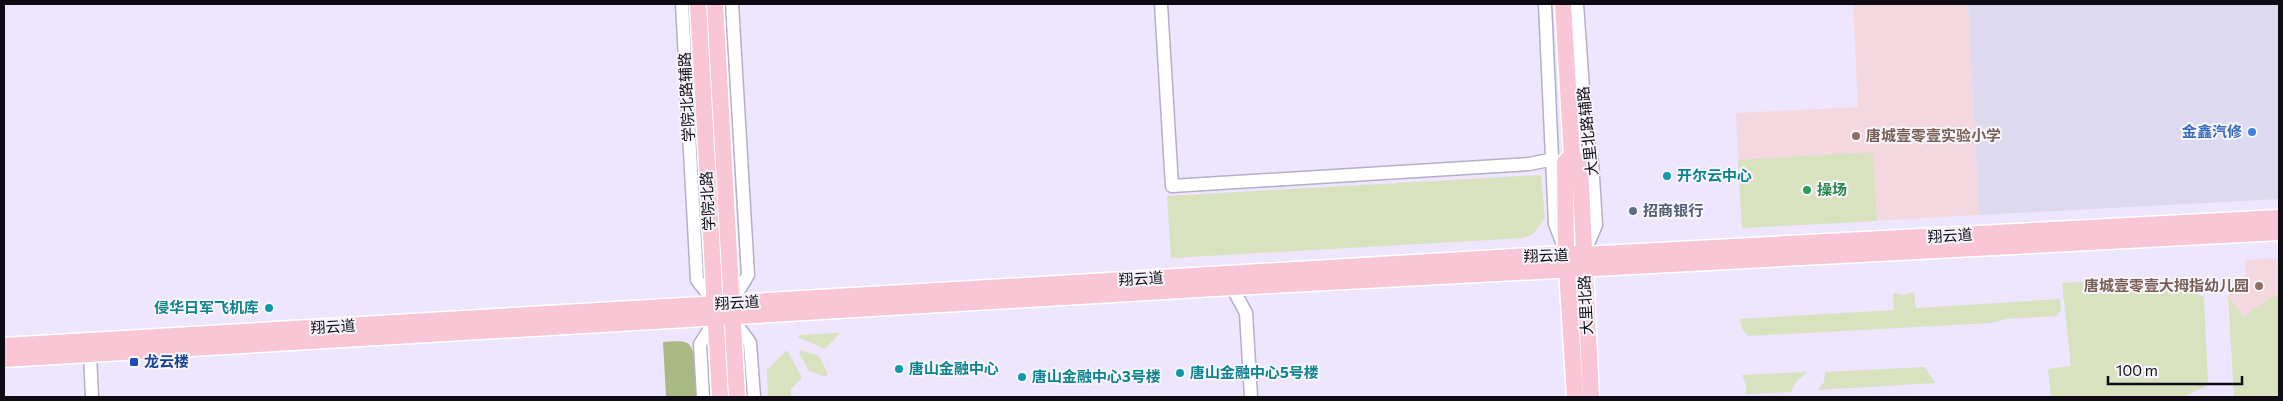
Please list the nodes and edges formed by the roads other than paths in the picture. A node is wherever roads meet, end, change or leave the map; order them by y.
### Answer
1 (682, 4) edge
2 (698, 4) edge
3 (715, 4) edge
4 (732, 4) edge
5 (1161, 4) edge
6 (1546, 4) edge
7 (1563, 4) edge
8 (1577, 4) edge
9 (1572, 156) junction
10 (1554, 159) junction
11 (700, 188) junction
12 (2279, 218) edge
13 (2279, 232) edge
14 (1566, 254) junction
15 (1584, 263) junction
16 (1567, 271) junction
17 (1232, 287) junction
18 (724, 311) junction
19 (4, 346) edge
20 (90, 354) junction
21 (4, 359) edge
22 (92, 397) edge
23 (703, 397) edge
24 (720, 397) edge
25 (737, 397) edge
26 (754, 397) edge
27 (1251, 397) edge
28 (1575, 397) edge
29 (1591, 397) edge

1 - 11 street, 学院北路辅路
2 - 11 main road, 学院北路
3 - 18 main road, 学院北路
4 - 18 street
5 - 10 street
6 - 10 street
7 - 9 main road, 大里北路
8 - 15 street, 大里北路辅路
9 - 14 main road, 大里北路
9 - 15 main road, 大里北路
10 - 14 street
11 - 18 main road, 学院北路
12 - 15 main road, 翔云道
13 - 15 main road, 翔云道
14 - 15 main road, 翔云道
14 - 16 main road, 大里北路
14 - 18 main road, 翔云道
15 - 16 main road, 翔云道
15 - 29 main road, 大里北路
16 - 17 main road, 翔云道
16 - 28 main road, 大里北路
17 - 18 main road, 翔云道
17 - 27 street
18 - 19 main road, 翔云道
18 - 20 main road, 翔云道
18 - 23 street
18 - 24 main road, 学院北路
18 - 25 main road, 学院北路
18 - 26 street
20 - 21 main road, 翔云道
20 - 22 street

